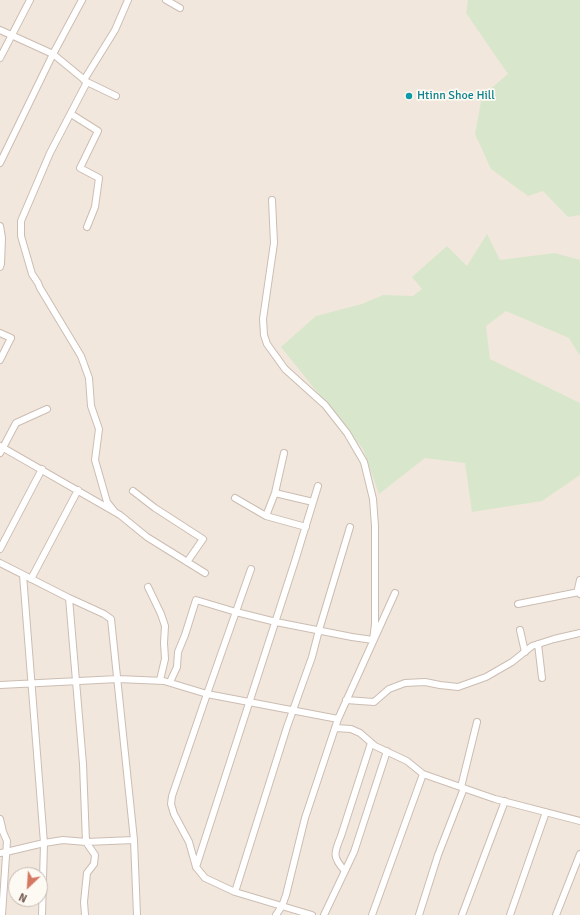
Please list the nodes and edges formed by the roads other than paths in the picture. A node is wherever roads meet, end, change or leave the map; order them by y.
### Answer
1 (30, 0) edge
2 (82, 0) edge
3 (128, 0) edge
4 (166, 0) edge
5 (180, 8) dead end
6 (0, 30) edge
7 (11, 35) junction
8 (52, 54) junction
9 (0, 58) edge
10 (86, 81) junction
11 (116, 96) dead end
12 (71, 114) junction
13 (0, 163) edge
14 (272, 200) dead end
15 (0, 226) edge
16 (87, 227) dead end
17 (0, 266) edge
18 (0, 333) edge
19 (0, 360) edge
20 (47, 410) dead end
21 (1, 449) edge
22 (284, 453) dead end
23 (42, 469) junction
24 (318, 486) dead end
25 (78, 490) junction
26 (132, 491) dead end
27 (275, 493) junction
28 (235, 498) dead end
29 (313, 502) junction
30 (115, 512) junction
31 (266, 516) junction
32 (306, 527) junction
33 (350, 527) dead end
34 (0, 549) edge
35 (187, 562) junction
36 (0, 563) edge
37 (251, 569) dead end
38 (205, 573) dead end
39 (23, 575) junction
40 (31, 579) junction
41 (580, 580) edge
42 (148, 587) dead end
43 (396, 593) dead end
44 (580, 594) edge
45 (69, 598) junction
46 (518, 604) dead end
47 (236, 612) junction
48 (276, 622) junction
49 (319, 630) junction
50 (520, 630) dead end
51 (580, 633) edge
52 (373, 640) junction
53 (538, 644) junction
54 (525, 652) junction
55 (542, 678) dead end
56 (118, 679) junction
57 (160, 680) junction
58 (75, 682) junction
59 (170, 682) junction
60 (31, 684) junction
61 (0, 685) edge
62 (207, 694) junction
63 (346, 700) junction
64 (250, 702) junction
65 (294, 711) junction
66 (338, 719) junction
67 (477, 722) dead end
68 (335, 728) junction
69 (371, 743) junction
70 (387, 751) junction
71 (423, 774) junction
72 (463, 788) junction
73 (505, 801) junction
74 (546, 812) junction
75 (0, 819) edge
76 (580, 821) edge
77 (134, 840) junction
78 (86, 842) junction
79 (44, 843) junction
80 (3, 852) edge
81 (580, 854) edge
82 (196, 867) junction
83 (345, 871) junction
84 (235, 892) junction
85 (282, 906) junction
86 (2, 915) edge
87 (42, 915) edge
88 (85, 915) edge
89 (137, 915) edge
90 (276, 915) edge
91 (312, 915) edge
92 (324, 915) edge
93 (372, 915) edge
94 (419, 915) edge
95 (462, 915) edge
96 (510, 915) edge
97 (556, 915) edge

1 - 7 street
2 - 8 street
3 - 10 street
4 - 5 street
6 - 7 street
7 - 8 street
7 - 9 street
8 - 10 street
8 - 13 street
10 - 11 street
10 - 12 street
12 - 16 street
12 - 30 street
14 - 52 street
15 - 17 street
18 - 19 street
20 - 21 street
21 - 23 street
22 - 27 street
23 - 25 street
23 - 34 street
24 - 29 street
25 - 30 street
25 - 40 street
26 - 35 street
27 - 29 street
27 - 31 street
28 - 31 street
29 - 32 street
30 - 35 street
31 - 32 street
32 - 48 street
33 - 49 street
35 - 38 street
36 - 39 street
37 - 47 street
39 - 40 street
39 - 60 street
40 - 45 street
41 - 44 street
42 - 57 street
43 - 52 street
44 - 46 street
45 - 56 street
45 - 58 street
47 - 48 street
47 - 59 street
47 - 62 street
48 - 49 street
48 - 64 street
49 - 52 street
49 - 65 street
50 - 54 street
51 - 53 street
52 - 63 street
53 - 54 street
53 - 55 street
54 - 63 street
56 - 57 street
56 - 58 street
56 - 77 street
57 - 59 street
58 - 60 street
58 - 78 street
59 - 62 street
60 - 61 street
60 - 79 street
62 - 64 street
62 - 82 street
63 - 66 street
64 - 65 street
64 - 82 street
65 - 66 street
65 - 84 street
66 - 68 street
67 - 72 street
68 - 69 street
68 - 85 street
69 - 70 street
69 - 83 street
70 - 71 street
70 - 83 street
71 - 72 street
71 - 93 street
72 - 73 street
72 - 94 street
73 - 74 street
73 - 95 street
74 - 76 street
74 - 96 street
75 - 80 street
77 - 78 street
77 - 89 street
78 - 79 street
78 - 88 street
79 - 80 street
79 - 87 street
80 - 86 street
81 - 97 street
82 - 84 street
83 - 92 street
84 - 85 street
85 - 90 street
85 - 91 street

